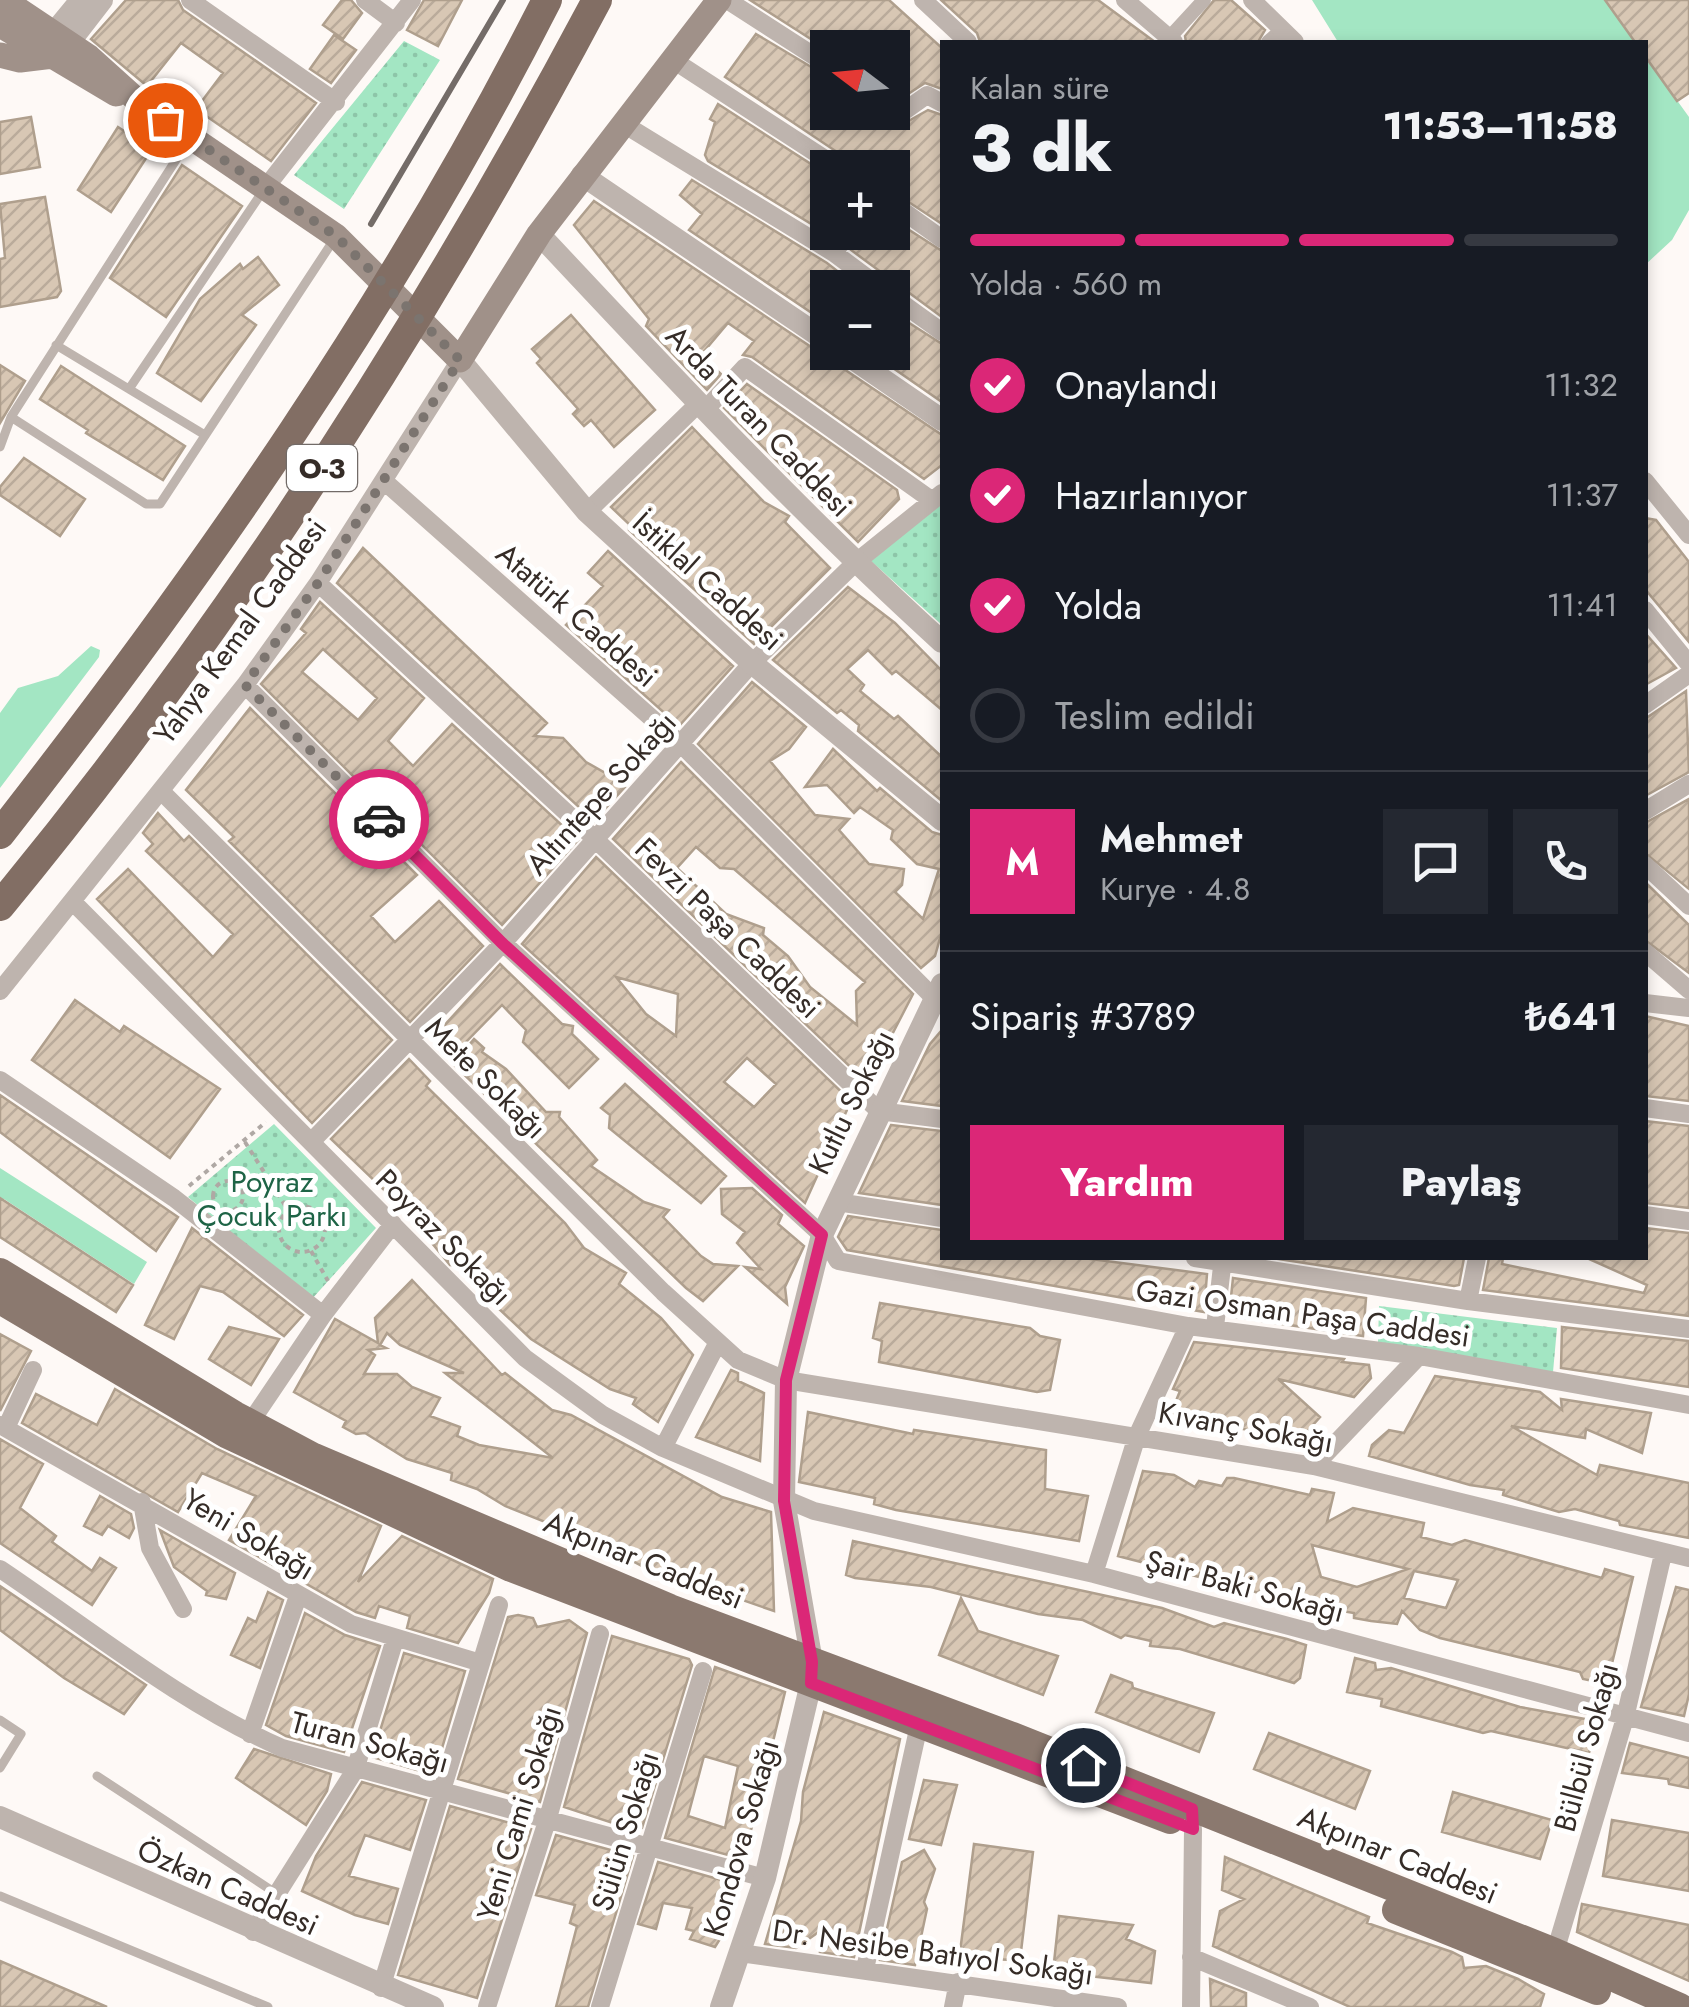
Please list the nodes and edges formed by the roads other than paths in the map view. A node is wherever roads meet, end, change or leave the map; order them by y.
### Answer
1 (5, 0) edge
2 (81, 0) edge
3 (102, 0) edge
4 (190, 0) edge
5 (365, 0) edge
6 (412, 0) edge
7 (547, 0) edge
8 (598, 0) edge
9 (718, 0) edge
10 (727, 0) edge
11 (922, 0) edge
12 (1125, 0) edge
13 (1204, 0) edge
14 (1252, 0) edge
15 (396, 23) junction
16 (0, 25) edge
17 (1289, 36) edge
18 (966, 40) edge
19 (1172, 40) edge
20 (58, 45) junction
21 (810, 53) edge
22 (0, 55) edge
23 (674, 60) junction
24 (336, 102) junction
25 (940, 102) edge
26 (910, 107) edge
27 (622, 122) junction
28 (190, 138) junction
29 (812, 150) edge
30 (582, 175) junction
31 (266, 187) junction
32 (910, 216) edge
33 (540, 234) junction
34 (940, 238) edge
35 (344, 242) junction
36 (836, 250) edge
37 (834, 253) junction
38 (857, 270) edge
39 (910, 309) edge
40 (810, 330) edge
41 (940, 331) edge
42 (56, 345) junction
43 (460, 360) junction
44 (869, 370) edge
45 (129, 389) junction
46 (701, 408) junction
47 (11, 418) junction
48 (940, 419) edge
49 (205, 435) junction
50 (0, 447) edge
51 (384, 481) junction
52 (1648, 485) edge
53 (936, 496) edge
54 (587, 512) junction
55 (1689, 535) edge
56 (855, 563) junction
57 (318, 583) junction
58 (1648, 614) edge
59 (940, 640) edge
60 (752, 663) junction
61 (1689, 664) edge
62 (1689, 674) edge
63 (245, 685) junction
64 (1648, 703) edge
65 (93, 716) junction
66 (682, 744) junction
67 (1689, 784) edge
68 (162, 793) junction
69 (1648, 809) edge
70 (0, 812) edge
71 (940, 818) edge
72 (0, 834) edge
73 (596, 838) junction
74 (1648, 868) edge
75 (72, 901) junction
76 (1688, 904) edge
77 (0, 906) edge
78 (502, 943) junction
79 (1648, 955) edge
80 (1689, 990) edge
81 (0, 991) edge
82 (940, 996) edge
83 (1648, 1003) edge
84 (1689, 1008) edge
85 (409, 1042) junction
86 (0, 1080) edge
87 (1648, 1108) edge
88 (879, 1111) junction
89 (1689, 1114) edge
90 (940, 1120) edge
91 (311, 1142) junction
92 (837, 1202) junction
93 (1648, 1215) edge
94 (940, 1218) edge
95 (1689, 1221) edge
96 (393, 1224) junction
97 (822, 1235) junction
98 (1223, 1260) edge
99 (1477, 1260) edge
100 (0, 1272) edge
101 (0, 1300) edge
102 (1468, 1301) junction
103 (323, 1315) junction
104 (1188, 1326) junction
105 (1215, 1326) junction
106 (1689, 1329) edge
107 (718, 1342) junction
108 (1419, 1356) junction
109 (32, 1370) dead end
110 (786, 1380) junction
111 (1689, 1405) edge
112 (250, 1423) junction
113 (3, 1426) edge
114 (1138, 1436) junction
115 (663, 1448) junction
116 (1314, 1466) junction
117 (784, 1501) junction
118 (142, 1502) junction
119 (1662, 1554) junction
120 (1689, 1558) edge
121 (0, 1569) edge
122 (1094, 1574) junction
123 (298, 1596) junction
124 (499, 1605) dead end
125 (183, 1609) dead end
126 (600, 1634) dead end
127 (395, 1639) junction
128 (482, 1662) junction
129 (703, 1671) dead end
130 (812, 1672) junction
131 (1626, 1718) junction
132 (0, 1720) edge
133 (919, 1725) junction
134 (1689, 1733) edge
135 (250, 1734) junction
136 (0, 1768) edge
137 (355, 1770) junction
138 (96, 1776) dead end
139 (445, 1791) junction
140 (0, 1817) edge
141 (548, 1818) junction
142 (1193, 1819) junction
143 (649, 1846) junction
144 (765, 1878) junction
145 (277, 1894) junction
146 (0, 1896) edge
147 (254, 1932) junction
148 (740, 1952) junction
149 (1555, 1952) junction
150 (1192, 1957) junction
151 (864, 1969) junction
152 (958, 1982) junction
153 (382, 1988) junction
154 (1269, 1998) edge
155 (268, 2007) edge
156 (433, 2007) edge
157 (487, 2007) edge
158 (600, 2007) edge
159 (722, 2007) edge
160 (953, 2007) edge
161 (1118, 2007) edge
162 (1190, 2007) edge
163 (1310, 2007) edge
164 (1633, 2007) edge
165 (1680, 2007) edge

1 - 20 main road
2 - 20 street
3 - 20 street
4 - 24 street
5 - 15 street
6 - 15 street
7 - 65 highway, O-3
8 - 77 highway, O-3
9 - 23 main road, Yahya Kemal Caddesi
10 - 21 street
11 - 18 street
12 - 19 street
13 - 19 street
14 - 17 street
15 - 24 street
16 - 20 main road
20 - 22 main road
20 - 28 main road
23 - 27 main road, Yahya Kemal Caddesi
23 - 29 street
24 - 31 street
25 - 26 street
27 - 30 main road, Yahya Kemal Caddesi
27 - 37 street
28 - 31 main road
28 - 42 lane
30 - 33 main road, Yahya Kemal Caddesi
30 - 40 street
31 - 35 main road
31 - 45 lane
32 - 34 street
33 - 43 main road, Yahya Kemal Caddesi
33 - 46 street, Arda Turan Caddesi
35 - 43 main road
35 - 49 lane
36 - 37 street
37 - 38 street
39 - 41 street
42 - 45 lane
42 - 47 lane
43 - 51 street, Yahya Kemal Caddesi
43 - 54 street, İstiklal Caddesi
44 - 48 street
45 - 49 lane
46 - 53 street
46 - 54 street
46 - 56 street, Arda Turan Caddesi
47 - 49 lane
47 - 50 lane
51 - 57 street, Yahya Kemal Caddesi
51 - 66 street, Atatürk Caddesi
52 - 55 street
53 - 56 street, Altıntepe Sokağı
54 - 60 street, İstiklal Caddesi
56 - 59 street, Arda Turan Caddesi
56 - 60 street, Altıntepe Sokağı
57 - 63 street, Yahya Kemal Caddesi
57 - 73 street, Fevzi Paşa Caddesi
58 - 61 street
60 - 66 street, Altıntepe Sokağı
60 - 71 street, İstiklal Caddesi
62 - 64 street
63 - 68 street, Yahya Kemal Caddesi
63 - 78 street, Gazi Osman Paşa Caddesi
65 - 70 highway
65 - 72 highway, O-3
66 - 73 street, Altıntepe Sokağı
66 - 82 street, Atatürk Caddesi
67 - 69 street
68 - 75 street, Yahya Kemal Caddesi
68 - 85 street, Mete Sokağı
73 - 78 street, Altıntepe Sokağı
73 - 88 street, Fevzi Paşa Caddesi
74 - 76 street
75 - 81 street, Yahya Kemal Caddesi
75 - 91 street, Poyraz Sokağı
78 - 85 street, Altıntepe Sokağı
78 - 97 street, Gazi Osman Paşa Caddesi
79 - 80 street
82 - 88 street, Kutlu Sokağı
83 - 84 street
85 - 91 street, Altıntepe Sokağı
85 - 107 street, Mete Sokağı
86 - 103 street
87 - 89 street
88 - 90 street
88 - 92 street, Kutlu Sokağı
91 - 96 street, Poyraz Sokağı
92 - 94 street
92 - 97 street, Kutlu Sokağı
93 - 95 street
96 - 103 street
96 - 115 street, Poyraz Sokağı
97 - 104 street, Gazi Osman Paşa Caddesi
97 - 110 street, Kutlu Sokağı
98 - 102 street
98 - 105 street
99 - 102 street
100 - 112 main road, Akpınar Caddesi
101 - 130 main road, Akpınar Caddesi
102 - 106 street
103 - 112 street
104 - 105 street, Gazi Osman Paşa Caddesi
104 - 114 street
105 - 108 street, Gazi Osman Paşa Caddesi
107 - 110 street, Mete Sokağı
107 - 115 street
108 - 111 street, Gazi Osman Paşa Caddesi
108 - 116 street
109 - 113 street
110 - 114 street, Kıvanç Sokağı
110 - 117 street, Kutlu Sokağı
112 - 130 main road, Akpınar Caddesi
113 - 118 street, Yeni Sokağı
114 - 116 street, Kıvanç Sokağı
114 - 122 street
115 - 117 street, Poyraz Sokağı
116 - 119 street, Kıvanç Sokağı
117 - 122 street, Şair Baki Sokağı
117 - 130 street, Kutlu Sokağı
118 - 123 street, Yeni Sokağı
118 - 125 street
119 - 120 street, Kıvanç Sokağı
119 - 131 street, Bülbül Sokağı
121 - 135 street, Turan Sokağı
122 - 131 street, Şair Baki Sokağı
123 - 127 street, Yeni Sokağı
123 - 135 street
124 - 128 street
126 - 141 street, Yeni Cami Sokağı
127 - 128 street, Yeni Sokağı
127 - 137 street
128 - 139 street
129 - 143 street, Sülün Sokağı
130 - 133 main road, Akpınar Caddesi
130 - 142 main road, Akpınar Caddesi
130 - 144 street, Kondova Sokağı
131 - 134 street, Şair Baki Sokağı
131 - 149 street, Bülbül Sokağı
132 - 136 lane
133 - 142 main road, Akpınar Caddesi
133 - 151 street
135 - 137 street, Turan Sokağı
137 - 139 street, Turan Sokağı
137 - 145 street
138 - 145 lane
139 - 141 street, Turan Sokağı
139 - 153 street
140 - 147 street, Özkan Caddesi
141 - 143 street, Turan Sokağı
141 - 157 street, Yeni Cami Sokağı
142 - 149 main road, Akpınar Caddesi
142 - 150 street
142 - 164 main road, Akpınar Caddesi
143 - 144 street, Turan Sokağı
143 - 158 street, Sülün Sokağı
144 - 148 street, Kondova Sokağı
145 - 147 street
146 - 155 lane
147 - 153 street, Özkan Caddesi
148 - 151 street, Dr. Nesibe Batıyol Sokağı
148 - 159 street, Kondova Sokağı
149 - 165 main road, Akpınar Caddesi
150 - 154 street
150 - 162 street
151 - 152 street, Dr. Nesibe Batıyol Sokağı
152 - 160 street
152 - 161 street, Dr. Nesibe Batıyol Sokağı
153 - 156 street, Özkan Caddesi
154 - 163 street

